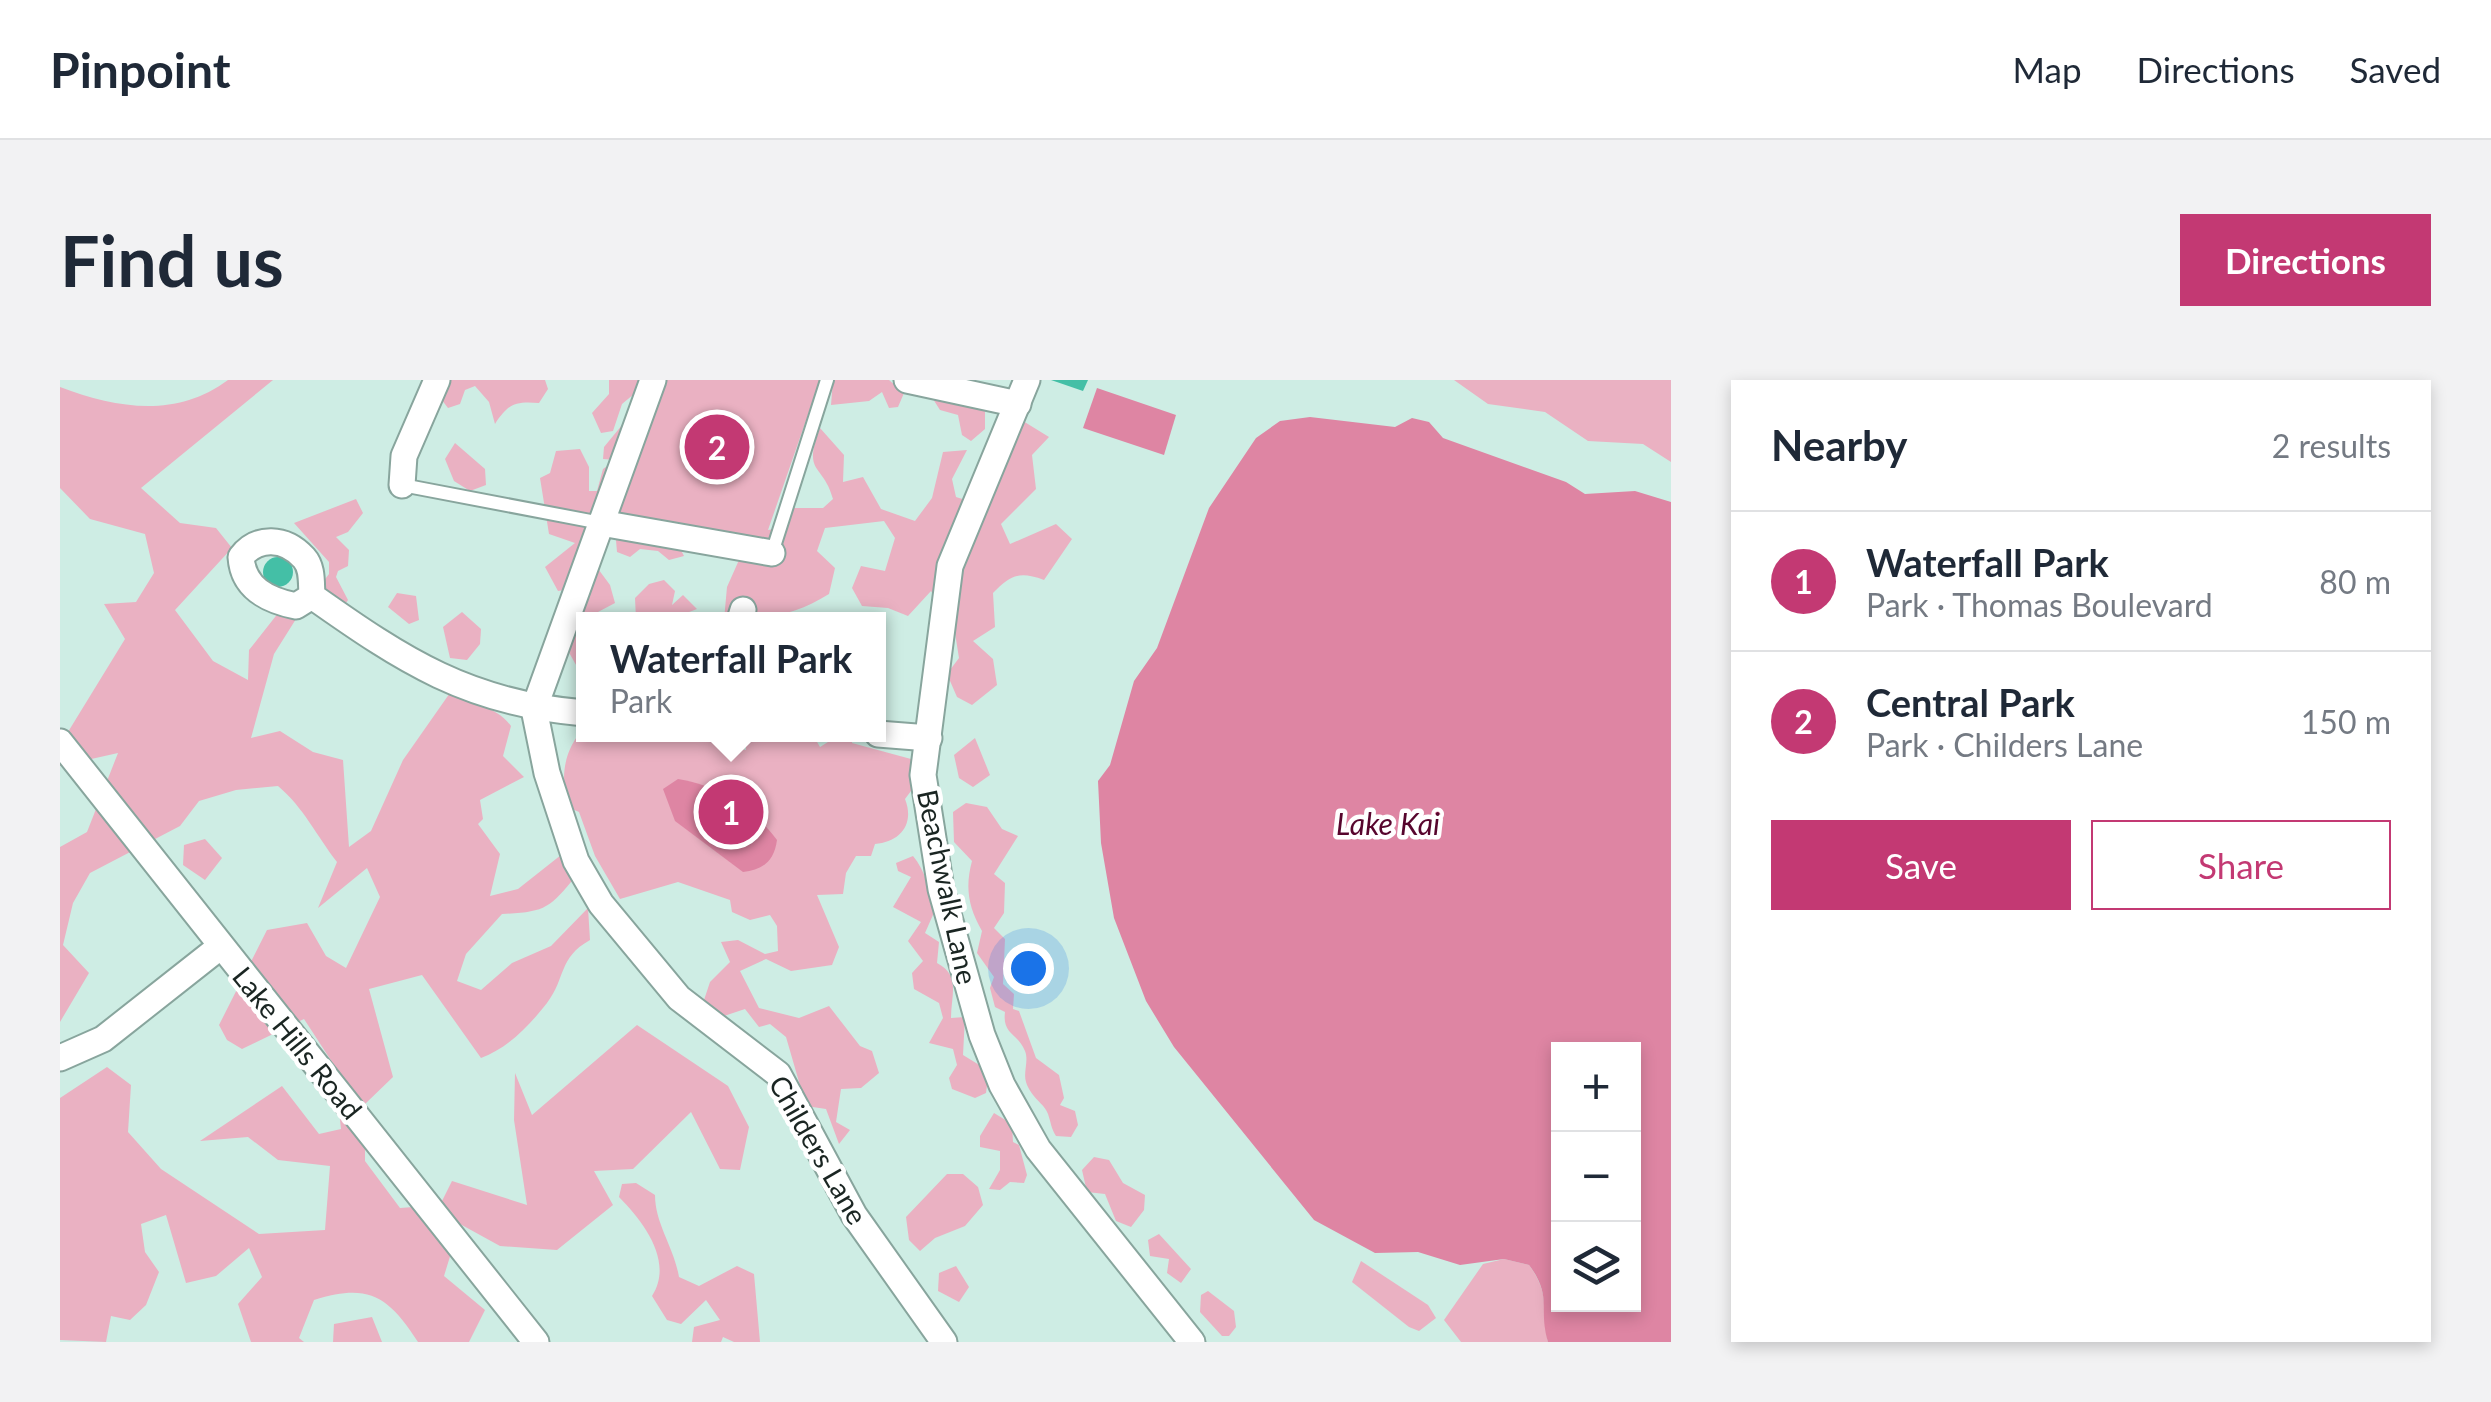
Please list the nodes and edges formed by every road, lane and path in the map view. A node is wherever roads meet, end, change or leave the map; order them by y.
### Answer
1 (437, 380) edge
2 (652, 380) edge
3 (827, 380) edge
4 (907, 380) edge
5 (1023, 392) edge
6 (402, 485) joint
7 (600, 523) junction
8 (772, 553) joint
9 (312, 596) dead end
10 (534, 709) junction
11 (576, 712) edge
12 (886, 735) edge
13 (929, 738) junction
14 (60, 742) edge
15 (220, 946) junction
16 (60, 1058) edge
17 (536, 1342) edge
18 (944, 1342) edge
19 (1192, 1342) edge

1 - 6 street
2 - 7 street
3 - 8 lane
4 - 5 street
5 - 13 street, Beachwalk Lane
6 - 7 lane
7 - 8 street
7 - 10 street
9 - 10 street
10 - 11 street
10 - 18 street, Childers Lane
12 - 13 street
13 - 19 street, Beachwalk Lane
14 - 15 street, Lake Hills Road
15 - 16 street
15 - 17 street, Lake Hills Road

